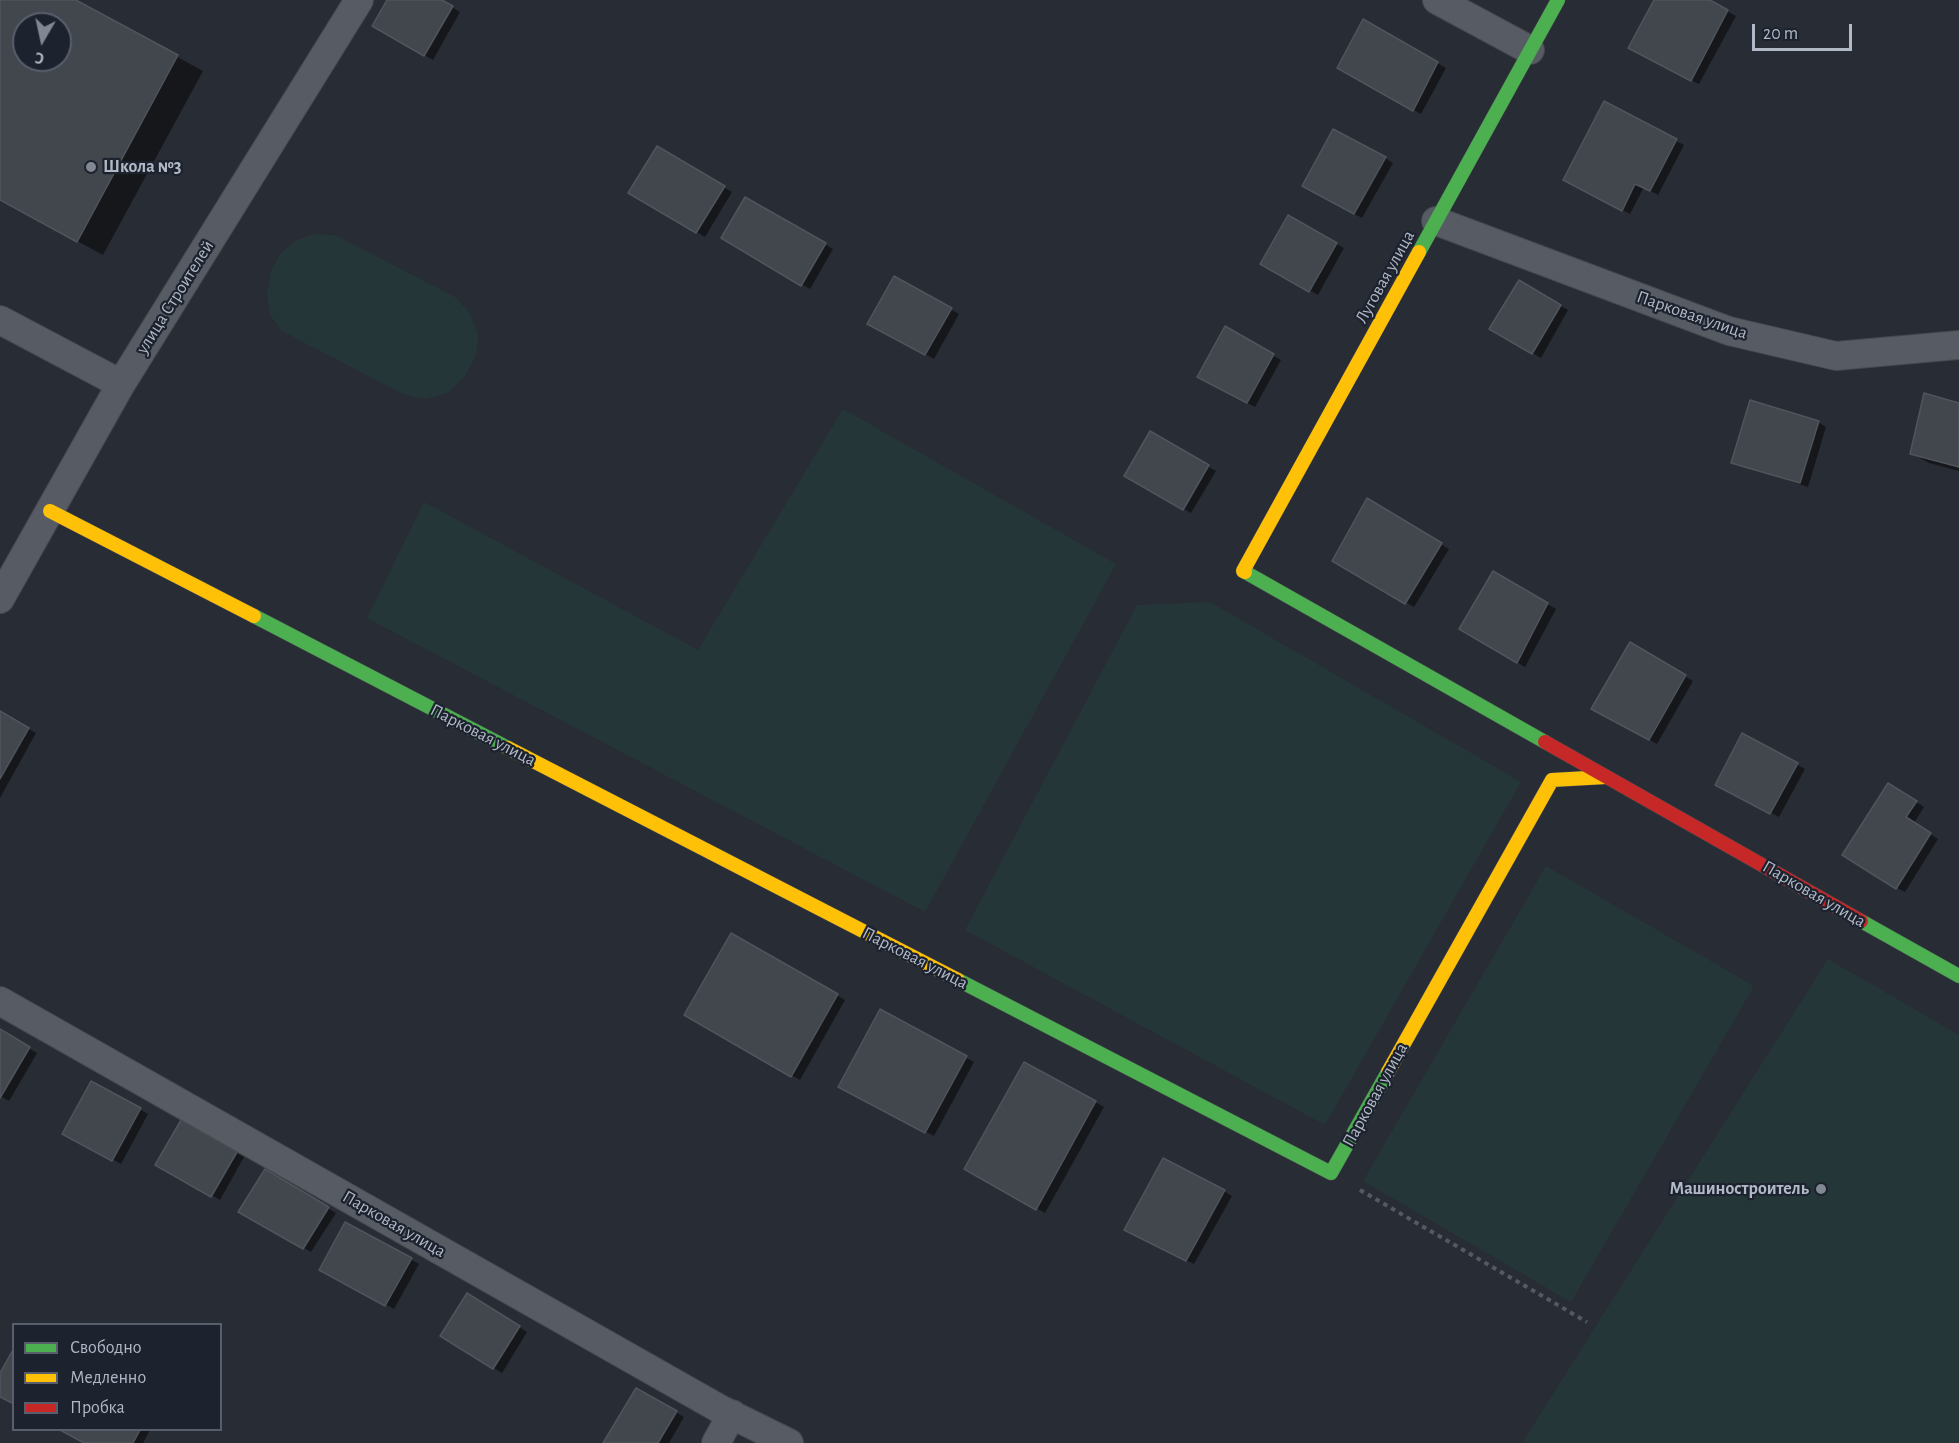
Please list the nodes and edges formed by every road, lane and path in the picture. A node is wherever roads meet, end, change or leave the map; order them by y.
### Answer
1 (359, 0) edge
2 (1437, 0) edge
3 (1558, 0) edge
4 (1530, 50) junction
5 (1436, 221) junction
6 (0, 320) edge
7 (1959, 345) edge
8 (121, 384) junction
9 (50, 511) junction
10 (1244, 571) joint
11 (0, 599) edge
12 (1606, 777) junction
13 (1959, 976) edge
14 (0, 1001) edge
15 (1331, 1173) junction
16 (1587, 1322) dead end
17 (732, 1414) junction
18 (716, 1443) edge
19 (789, 1443) edge

1 - 8 street, улица Строителей
2 - 4 street
3 - 4 street, Луговая улица
4 - 5 street, Луговая улица
5 - 7 street, Парковая улица
5 - 10 street, Луговая улица
6 - 8 street
8 - 9 street, улица Строителей
9 - 11 street, улица Строителей
9 - 15 street, Парковая улица
10 - 12 street, Парковая улица
12 - 13 street, Парковая улица
12 - 15 street, Парковая улица
14 - 17 street, Парковая улица
15 - 16 path
17 - 18 street
17 - 19 street, Парковая улица

